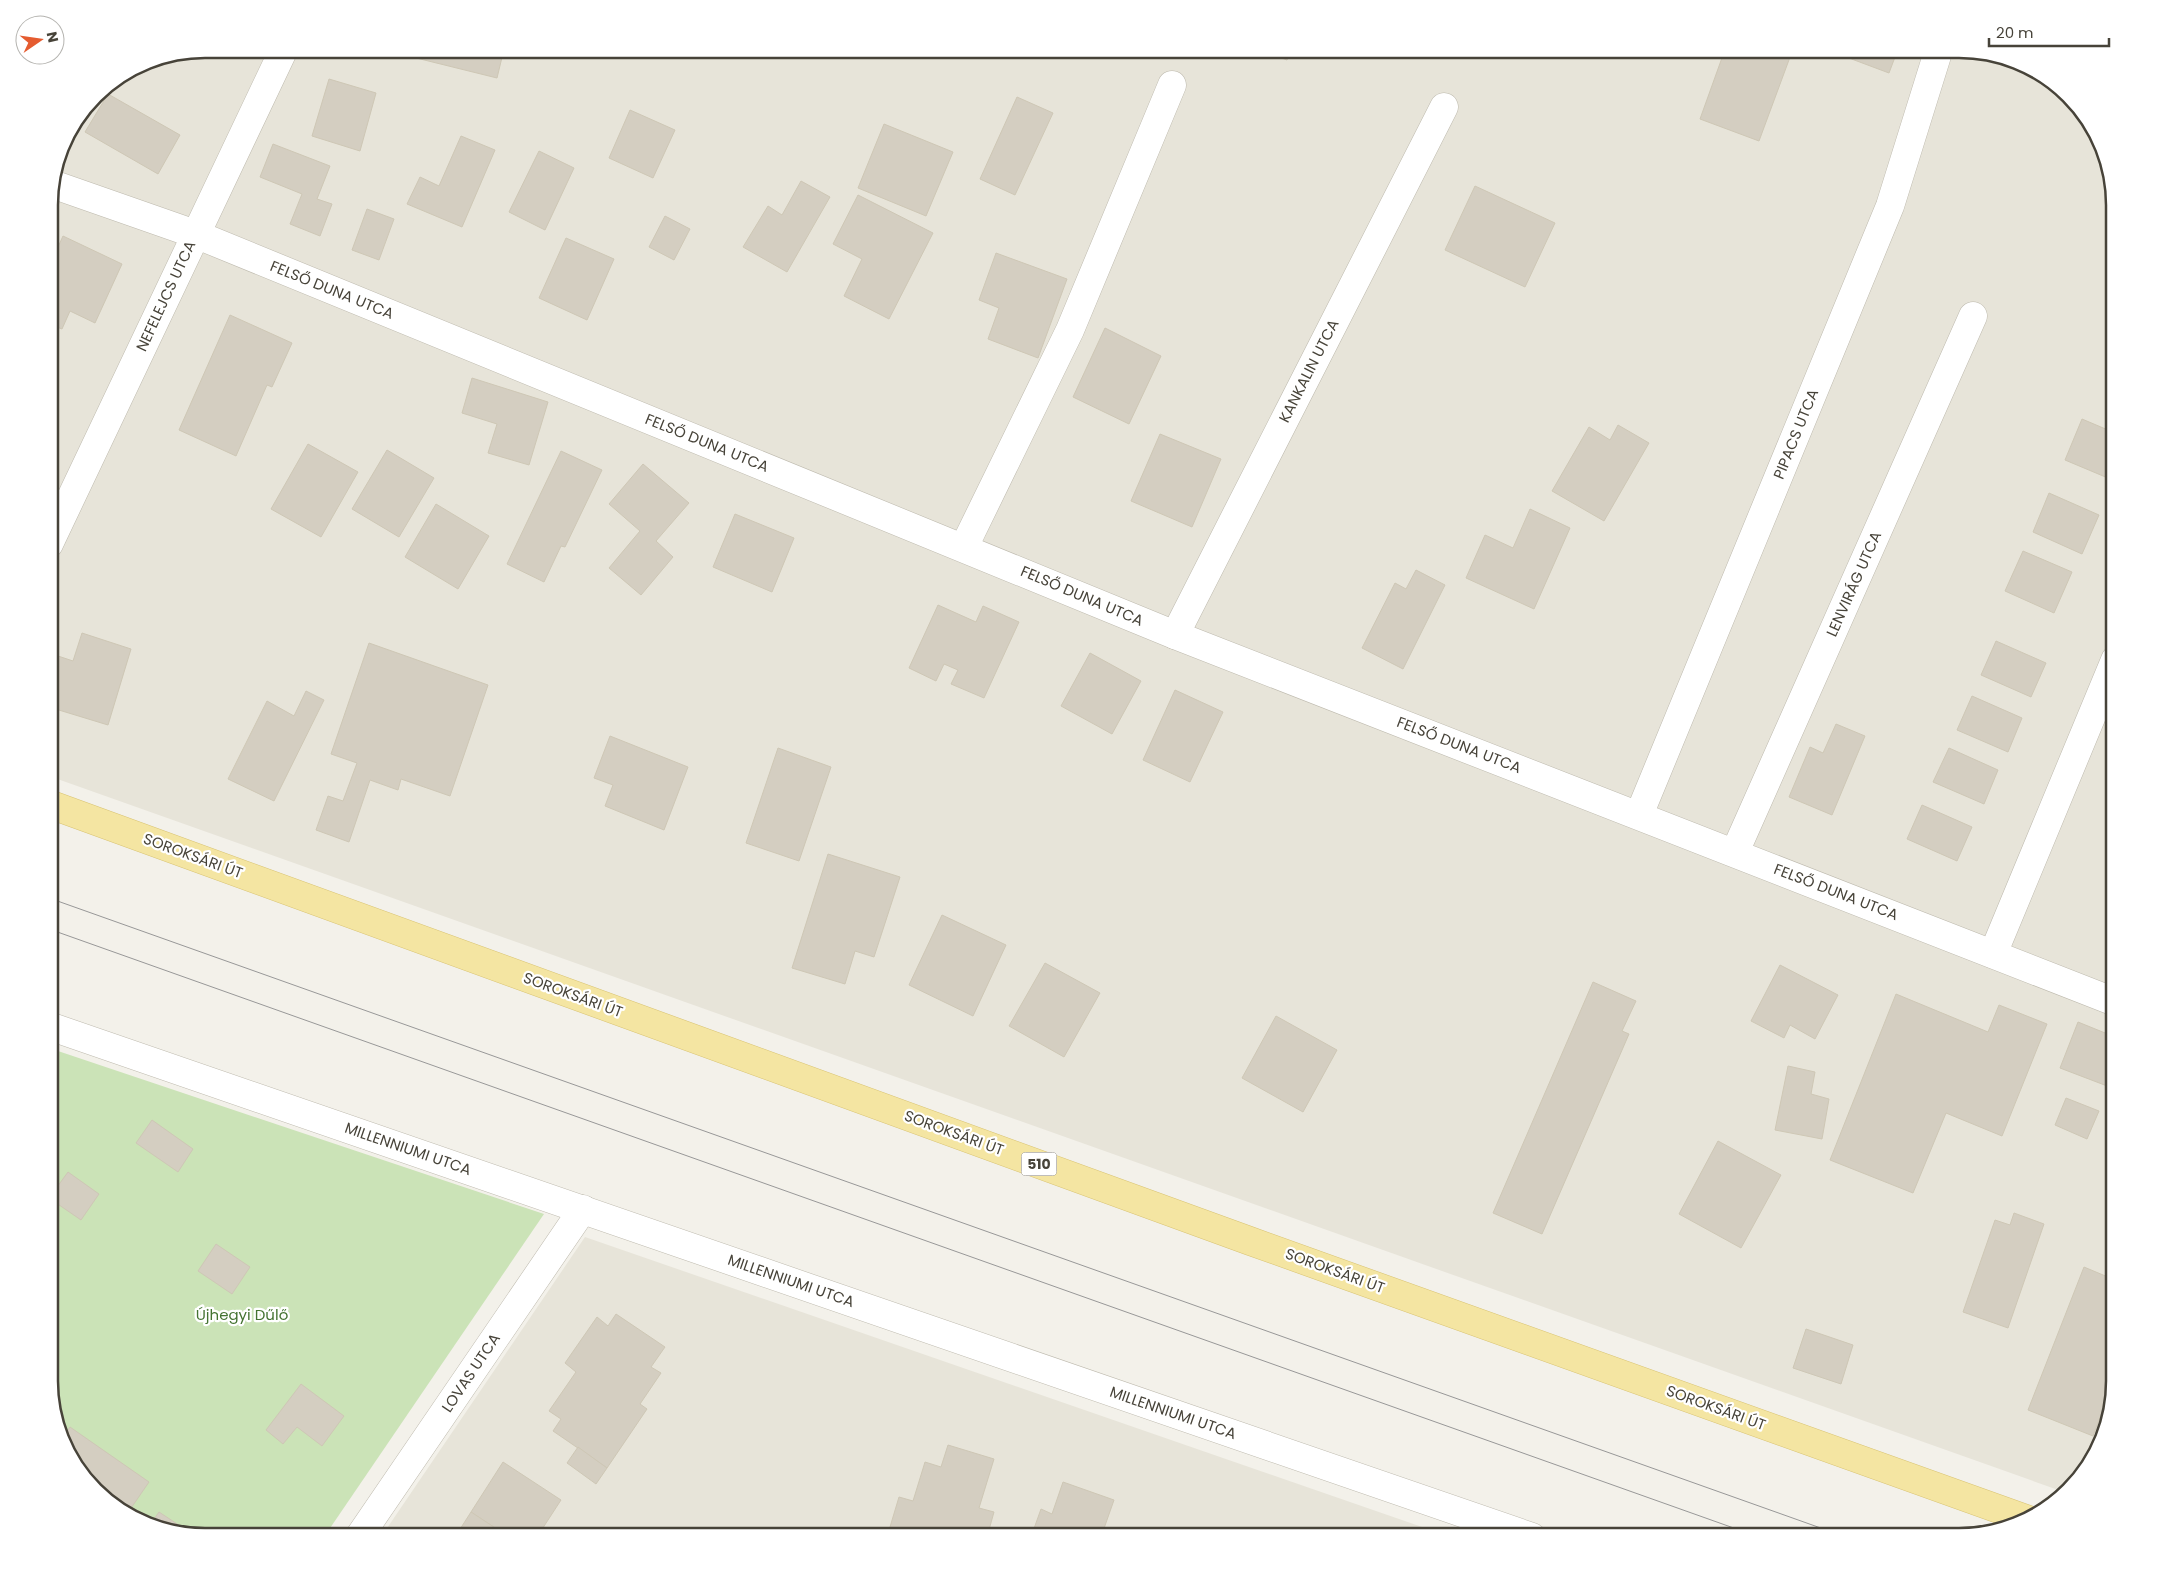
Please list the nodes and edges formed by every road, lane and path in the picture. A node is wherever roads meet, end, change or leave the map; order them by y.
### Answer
1 (1936, 57) edge
2 (280, 58) edge
3 (1172, 85) dead end
4 (1444, 107) dead end
5 (59, 186) edge
6 (195, 234) junction
7 (1972, 316) dead end
8 (58, 525) edge
9 (964, 547) junction
10 (1175, 635) junction
11 (2106, 682) edge
12 (58, 807) edge
13 (1639, 815) junction
14 (1735, 852) junction
15 (1993, 954) junction
16 (2106, 998) edge
17 (58, 1029) edge
18 (583, 1209) junction
19 (2018, 1516) edge
20 (365, 1528) edge
21 (1506, 1528) edge

1 - 13 street, PIPACS UTCA
2 - 6 street, NEFELEJCS UTCA
3 - 9 street
4 - 10 street, KANKALIN UTCA
5 - 6 street, FELSŐ DUNA UTCA
6 - 8 street, NEFELEJCS UTCA
6 - 9 street, FELSŐ DUNA UTCA
7 - 14 street, LENVIRÁG UTCA
9 - 10 street, FELSŐ DUNA UTCA
10 - 13 street, FELSŐ DUNA UTCA
11 - 15 street
12 - 19 main road, SOROKSÁRI ÚT / 510
13 - 14 street, FELSŐ DUNA UTCA
14 - 15 street, FELSŐ DUNA UTCA
15 - 16 street, FELSŐ DUNA UTCA
17 - 18 street, MILLENNIUMI UTCA
18 - 20 street, LOVAS UTCA
18 - 21 street, MILLENNIUMI UTCA

